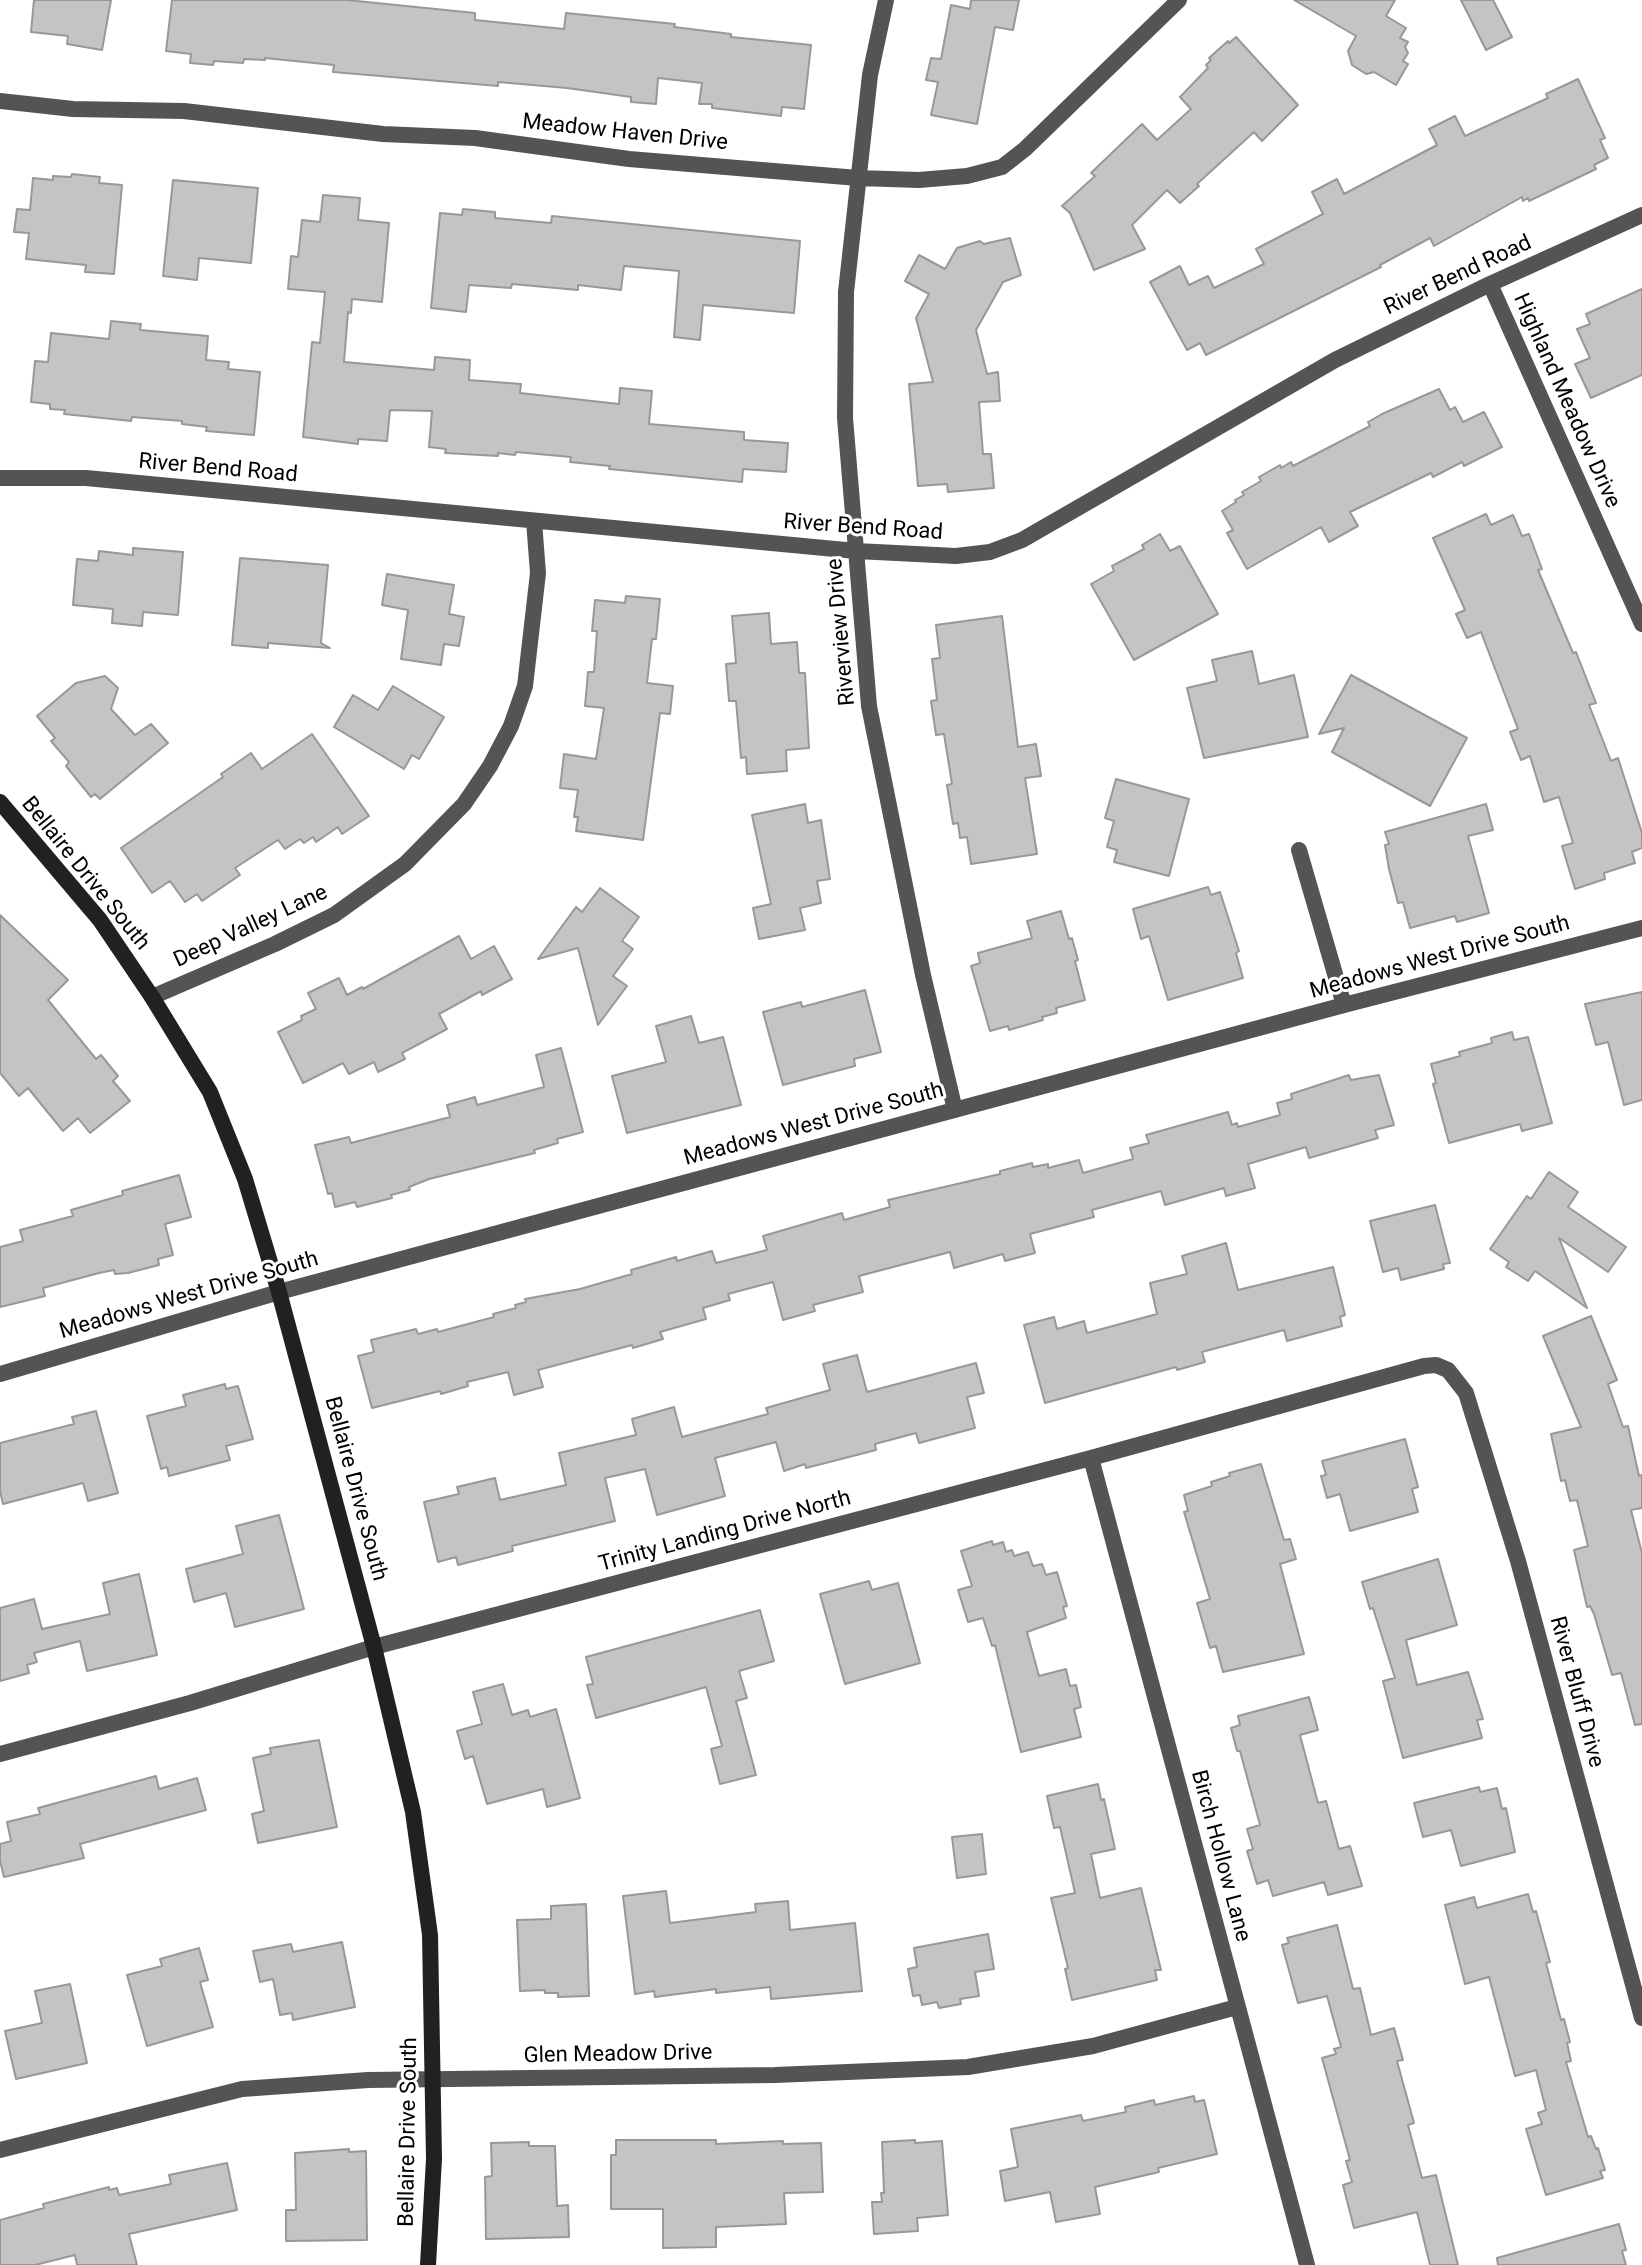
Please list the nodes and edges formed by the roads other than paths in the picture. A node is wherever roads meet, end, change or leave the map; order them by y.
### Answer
1 (886, 0) edge
2 (1179, 0) edge
3 (0, 101) edge
4 (858, 178) junction
5 (1642, 215) edge
6 (1490, 284) junction
7 (0, 478) edge
8 (534, 521) junction
9 (856, 551) junction
10 (1642, 624) edge
11 (2, 809) edge
12 (1299, 850) dead end
13 (1642, 928) edge
14 (152, 997) junction
15 (1344, 1005) junction
16 (955, 1110) junction
17 (279, 1292) junction
18 (0, 1374) edge
19 (1458, 1380) joint
20 (1091, 1458) junction
21 (374, 1647) junction
22 (0, 1754) edge
23 (1237, 2007) junction
24 (1642, 2018) edge
25 (433, 2079) junction
26 (0, 2150) edge
27 (428, 2265) edge
28 (1307, 2265) edge

1 - 4 street, Riverview Drive
2 - 4 street, Meadow Haven Drive
3 - 4 street, Meadow Haven Drive
4 - 9 street, Riverview Drive
5 - 6 street, River Bend Road
6 - 9 street, River Bend Road
6 - 10 street, Highland Meadow Drive
7 - 8 street, River Bend Road
8 - 9 street, River Bend Road
8 - 14 street, Deep Valley Lane
9 - 16 street, Riverview Drive
11 - 14 street, Bellaire Drive South
12 - 15 street
13 - 15 street, Meadows West Drive South
14 - 17 street, Bellaire Drive South
15 - 16 street, Meadows West Drive South
16 - 17 street, Meadows West Drive South
17 - 18 street, Meadows West Drive South
17 - 21 street, Bellaire Drive South
19 - 20 street, Trinity Landing Drive North
19 - 24 street, River Bluff Drive
20 - 21 street, Trinity Landing Drive North
20 - 23 street, Birch Hollow Lane
21 - 22 street, Trinity Landing Drive North
21 - 25 street, Bellaire Drive South
23 - 25 street, Glen Meadow Drive
23 - 28 street, Birch Hollow Lane
25 - 26 street, Glen Meadow Drive
25 - 27 street, Bellaire Drive South

